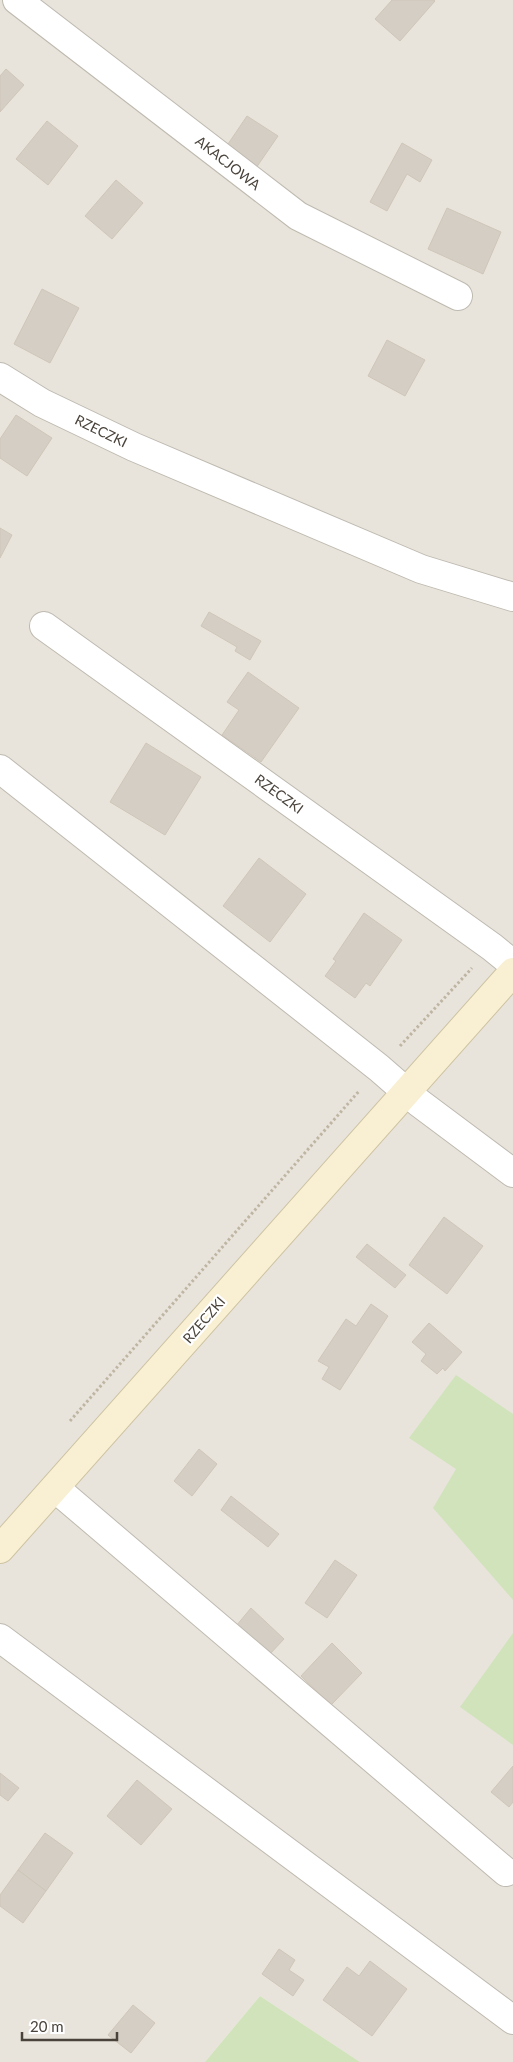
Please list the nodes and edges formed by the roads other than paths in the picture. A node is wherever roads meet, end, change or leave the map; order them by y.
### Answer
1 (17, 0) edge
2 (458, 296) dead end
3 (0, 377) edge
4 (513, 597) edge
5 (44, 626) dead end
6 (0, 769) edge
7 (513, 964) edge
8 (513, 972) edge
9 (406, 1091) junction
10 (513, 1172) edge
11 (55, 1488) junction
12 (0, 1550) edge
13 (0, 1638) edge
14 (506, 1872) dead end
15 (513, 2020) edge

1 - 2 street, AKACJOWA
3 - 4 street, RZECZKI
5 - 7 street, RZECZKI
6 - 9 street
8 - 9 main road, RZECZKI
9 - 10 street
9 - 11 main road, RZECZKI
11 - 12 main road, RZECZKI
11 - 14 street
13 - 15 street

